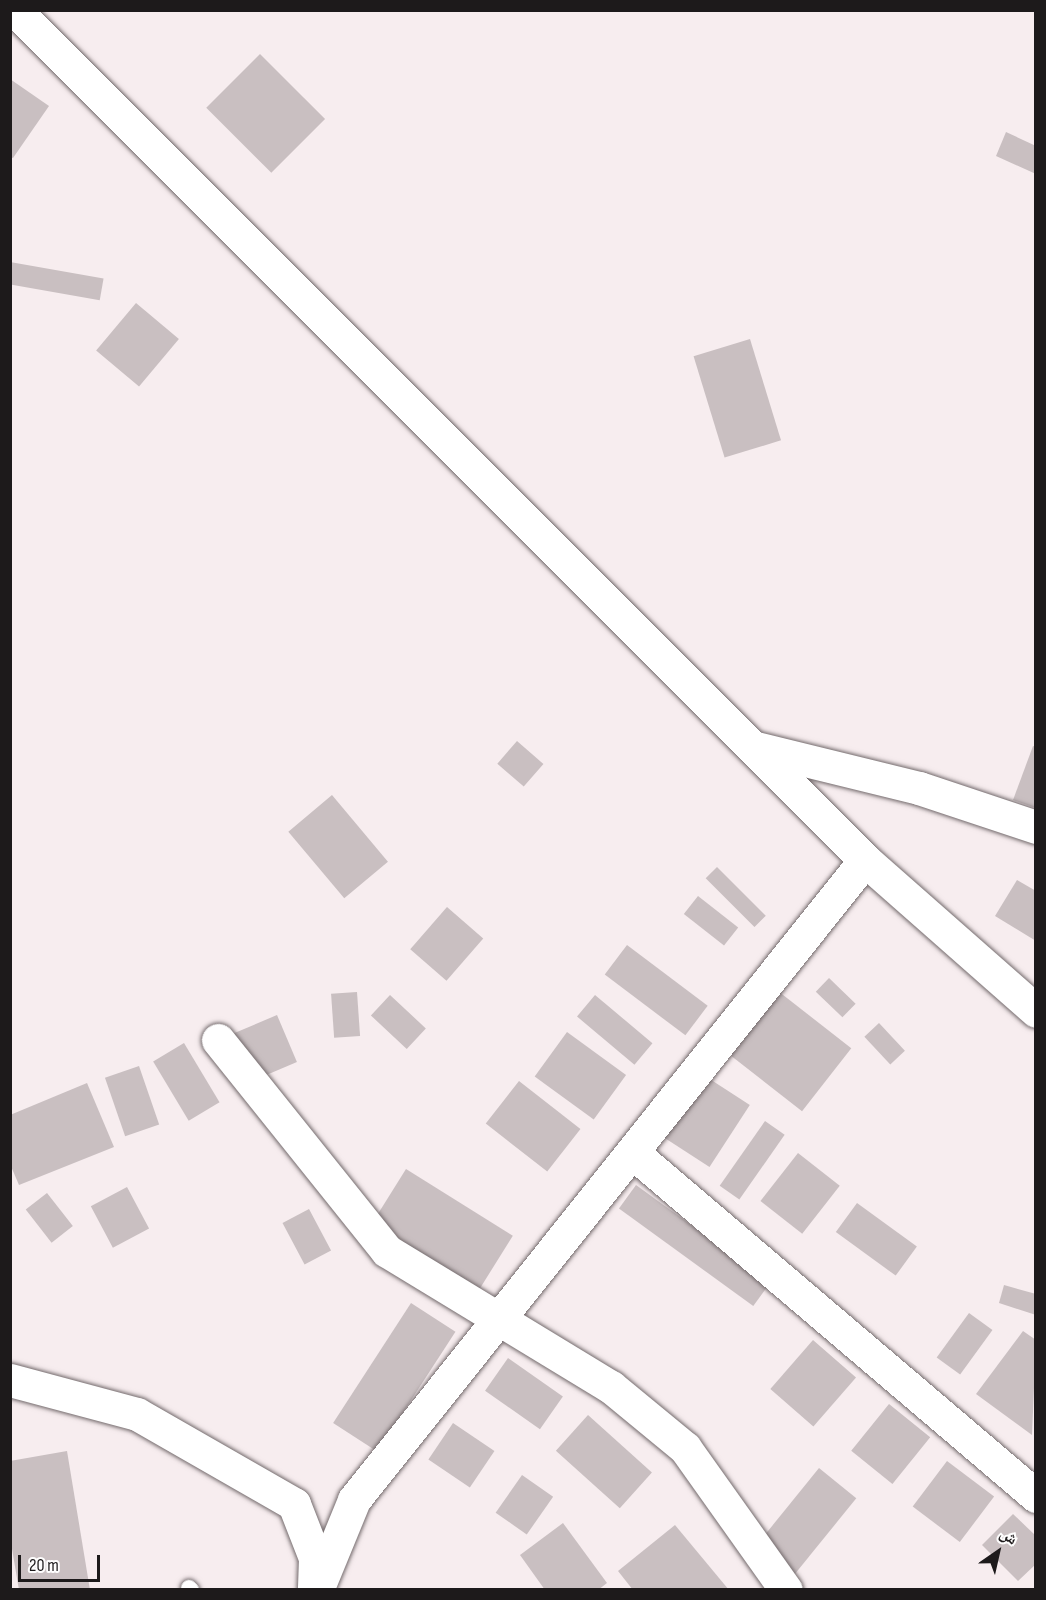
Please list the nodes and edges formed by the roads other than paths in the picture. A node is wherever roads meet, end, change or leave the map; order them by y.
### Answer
1 (15, 10) edge
2 (752, 747) junction
3 (1035, 827) edge
4 (865, 860) junction
5 (1035, 1011) edge
6 (218, 1040) dead end
7 (632, 1152) junction
8 (499, 1320) junction
9 (18, 1378) edge
10 (1035, 1496) edge
11 (316, 1590) edge
12 (786, 1590) edge

1 - 2 street
2 - 3 street
2 - 4 street
4 - 5 street
4 - 7 street
6 - 8 street
7 - 8 street
7 - 10 street
8 - 11 street
8 - 12 street
9 - 11 street

